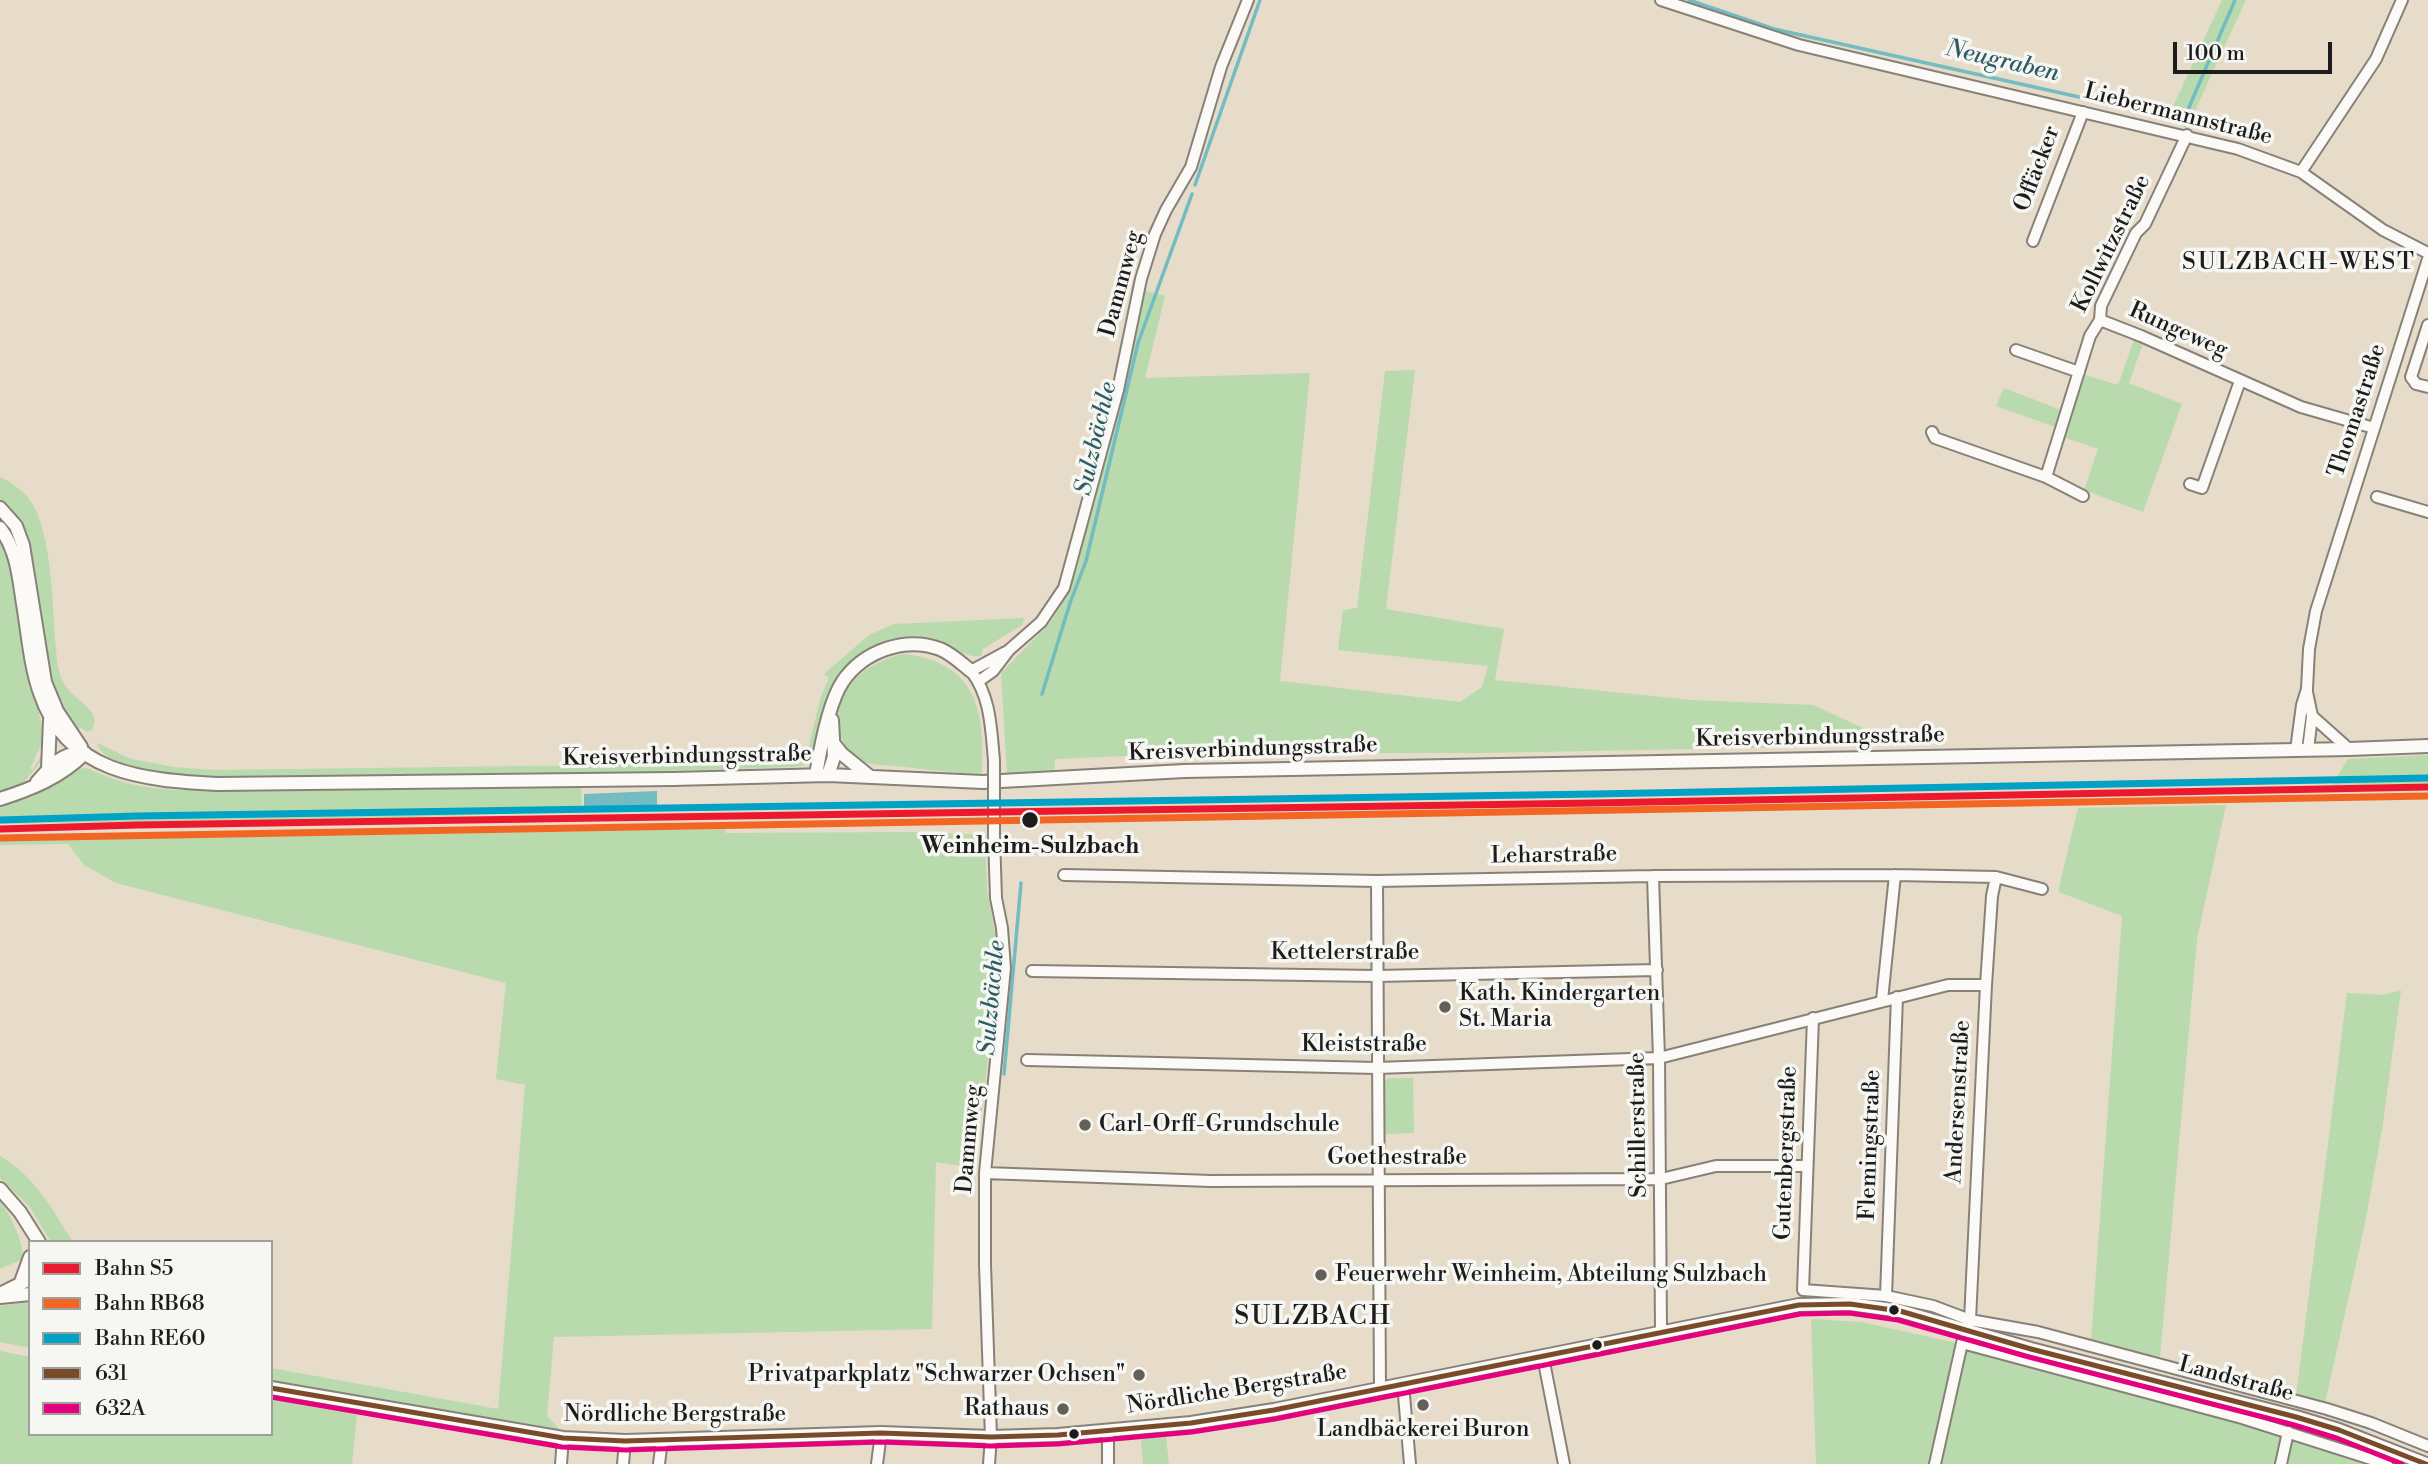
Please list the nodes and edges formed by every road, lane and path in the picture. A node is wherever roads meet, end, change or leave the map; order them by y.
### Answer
1 (1248, 0) edge
2 (1661, 0) edge
3 (2402, 0) edge
4 (2083, 112) junction
5 (2187, 135) junction
6 (2301, 172) junction
7 (2033, 241) dead end
8 (2428, 253) edge
9 (2428, 258) edge
10 (2100, 320) junction
11 (2428, 325) edge
12 (2016, 349) dead end
13 (2079, 372) junction
14 (2239, 381) junction
15 (2428, 387) edge
16 (2374, 428) junction
17 (1932, 432) dead end
18 (2046, 477) junction
19 (2190, 484) dead end
20 (2083, 496) dead end
21 (2377, 497) dead end
22 (0, 508) edge
23 (2428, 512) edge
24 (0, 528) edge
25 (975, 676) junction
26 (2307, 689) junction
27 (831, 712) junction
28 (50, 716) junction
29 (2312, 716) junction
30 (834, 744) junction
31 (2428, 746) edge
32 (2349, 749) junction
33 (2302, 750) junction
34 (85, 753) junction
35 (48, 769) junction
36 (822, 775) junction
37 (869, 776) junction
38 (32, 788) junction
39 (0, 799) edge
40 (1895, 874) junction
41 (1064, 875) dead end
42 (1653, 876) junction
43 (1996, 877) junction
44 (1377, 881) junction
45 (2042, 889) dead end
46 (1657, 970) junction
47 (1032, 971) dead end
48 (1377, 975) junction
49 (1986, 985) junction
50 (1898, 997) junction
51 (1882, 1000) junction
52 (1813, 1018) junction
53 (1659, 1058) junction
54 (1027, 1060) dead end
55 (1377, 1068) junction
56 (1807, 1166) junction
57 (985, 1173) junction
58 (1378, 1178) junction
59 (1661, 1179) junction
60 (0, 1188) edge
61 (35, 1239) edge
62 (25, 1280) edge
63 (28, 1294) edge
64 (0, 1295) edge
65 (1886, 1296) junction
66 (1968, 1324) junction
67 (1661, 1331) junction
68 (1962, 1343) junction
69 (2031, 1349) joint
70 (1543, 1357) junction
71 (1403, 1384) junction
72 (273, 1388) edge
73 (1380, 1388) junction
74 (1108, 1431) junction
75 (2288, 1432) junction
76 (881, 1433) junction
77 (991, 1437) junction
78 (563, 1438) junction
79 (662, 1440) junction
80 (625, 1441) junction
81 (2428, 1446) edge
82 (561, 1464) edge
83 (623, 1464) edge
84 (659, 1464) edge
85 (877, 1464) edge
86 (989, 1464) edge
87 (1108, 1464) edge
88 (1410, 1464) edge
89 (1564, 1464) edge
90 (1935, 1464) edge
91 (2281, 1464) edge
92 (2387, 1464) edge
93 (2426, 1464) edge

1 - 25 street, Dammweg
2 - 4 street, Liebermannstraße
3 - 6 street
4 - 5 street, Liebermannstraße
4 - 7 street, Offäcker
5 - 6 street, Liebermannstraße
5 - 10 street, Kollwitzstraße
6 - 8 street, Liebermannstraße
9 - 16 street, Thomastraße
10 - 13 street, Kollwitzstraße
10 - 14 street, Rungeweg
11 - 15 street
12 - 13 street
13 - 18 street, Kollwitzstraße
14 - 16 street, Rungeweg
14 - 19 street, Rungeweg
16 - 26 street, Thomastraße
17 - 18 street
18 - 20 street
21 - 23 street
22 - 34 main road
24 - 28 main road
25 - 27 main road
25 - 57 street, Dammweg, bridge
26 - 29 street
26 - 33 street
27 - 30 main road
27 - 36 main road
28 - 34 main road, Kreisverbindungsstraße
28 - 35 main road
29 - 32 street
29 - 33 street
30 - 36 main road
30 - 37 main road
31 - 32 main road, Kreisverbindungsstraße
32 - 33 main road, Kreisverbindungsstraße
33 - 37 main road, Kreisverbindungsstraße
34 - 35 main road
34 - 36 main road, Kreisverbindungsstraße
34 - 38 main road
35 - 38 main road
36 - 37 main road, Kreisverbindungsstraße
38 - 39 main road
40 - 42 street, Leharstraße
40 - 43 street, Leharstraße
40 - 51 street
41 - 44 street, Leharstraße
42 - 44 street, Leharstraße
42 - 46 street, Schillerstraße
43 - 45 street, Leharstraße
43 - 49 street, Andersenstraße
44 - 48 street
46 - 48 street, Kettelerstraße
46 - 53 street, Schillerstraße
47 - 48 street, Kettelerstraße
48 - 55 street
49 - 50 street, Kleiststraße
49 - 66 street, Andersenstraße
50 - 51 street, Kleiststraße
50 - 65 street, Flemingstraße
51 - 52 street, Kleiststraße
52 - 53 street, Kleiststraße
52 - 56 street, Gutenbergstraße
53 - 55 street, Kleiststraße
53 - 59 street, Schillerstraße
54 - 55 street, Kleiststraße
55 - 58 street
56 - 59 street, Goethestraße
56 - 65 street, Gutenbergstraße
57 - 58 street, Goethestraße
57 - 77 street, Dammweg
58 - 59 street, Goethestraße
58 - 73 street
59 - 67 street, Schillerstraße
60 - 61 main road
62 - 64 main road
63 - 64 main road
65 - 66 street
66 - 67 main road, Nördliche Bergstraße
66 - 68 street, Andersenstraße
66 - 69 main road, Nördliche Bergstraße
66 - 81 street
67 - 70 main road, Nördliche Bergstraße
68 - 75 street
68 - 90 street, Andersenstraße
69 - 93 main road, Landstraße
70 - 71 main road, Nördliche Bergstraße
70 - 89 street
71 - 73 main road, Nördliche Bergstraße
71 - 88 street
72 - 78 main road, Nördliche Bergstraße
73 - 74 main road, Nördliche Bergstraße
74 - 77 main road, Nördliche Bergstraße
74 - 87 street
75 - 91 street
75 - 92 street
76 - 77 main road, Nördliche Bergstraße
76 - 79 main road, Nördliche Bergstraße
76 - 85 street
77 - 86 street, Dammweg
78 - 80 main road, Nördliche Bergstraße
78 - 82 street
79 - 80 main road, Nördliche Bergstraße
79 - 84 street
80 - 83 street

